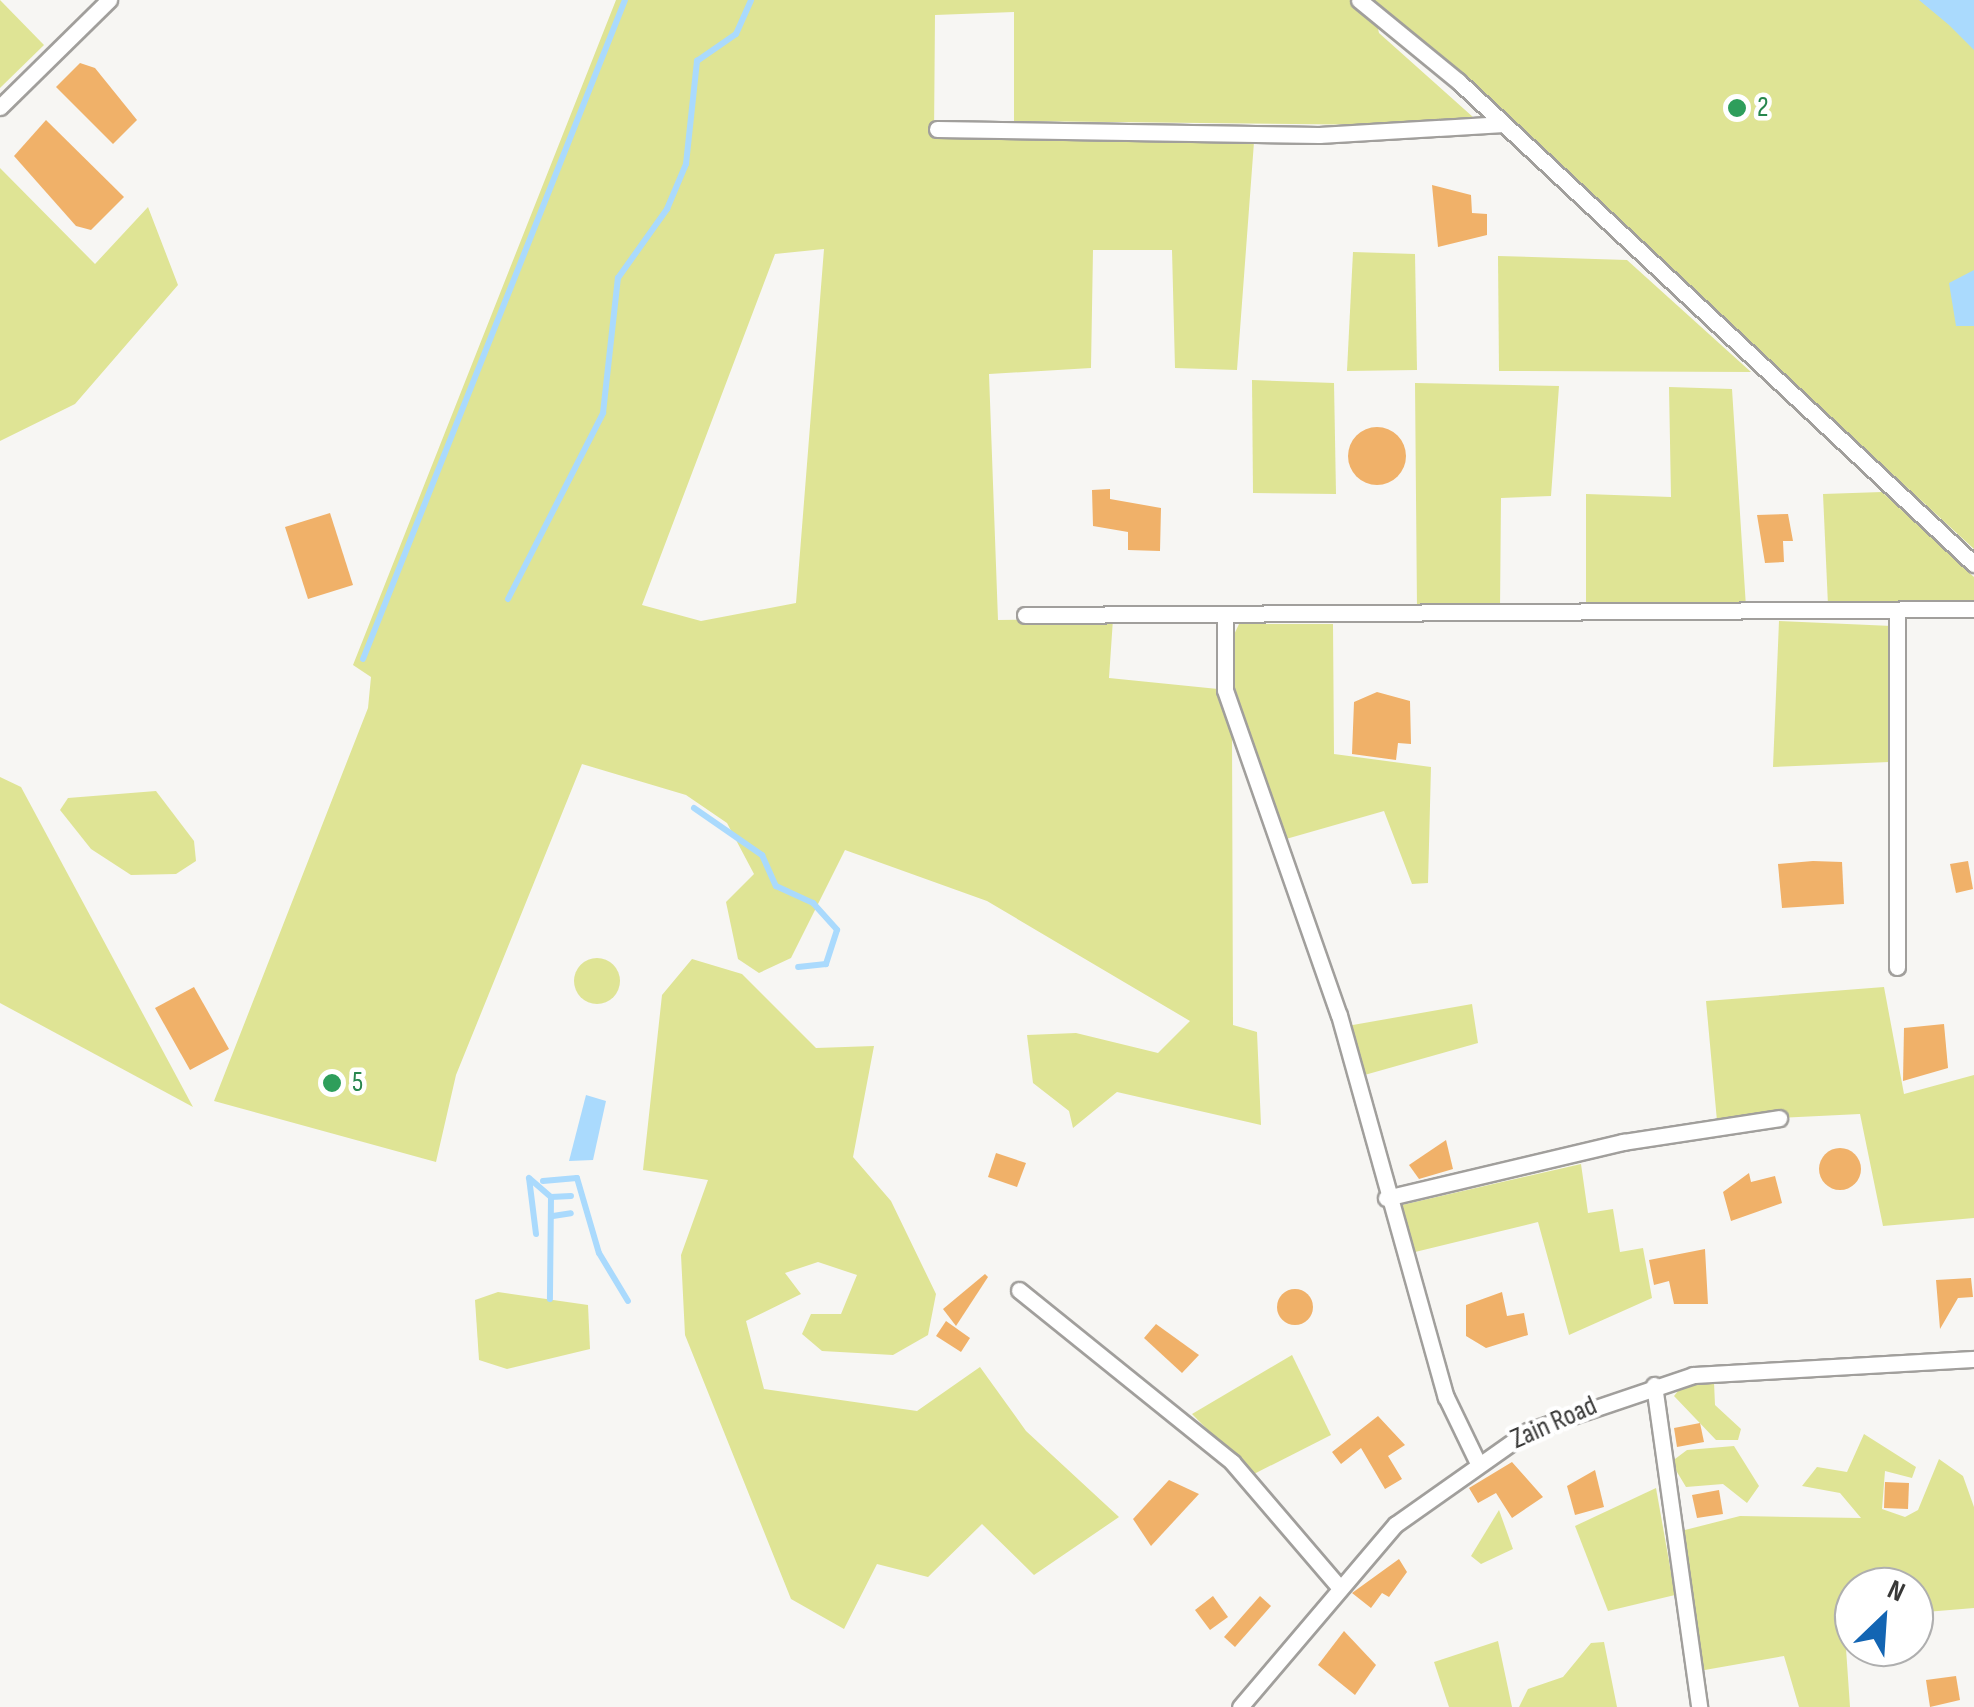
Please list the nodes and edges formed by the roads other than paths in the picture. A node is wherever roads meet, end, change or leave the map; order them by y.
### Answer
1 (109, 0) edge
2 (1359, 0) edge
3 (0, 107) edge
4 (1504, 124) junction
5 (937, 129) dead end
6 (1974, 564) edge
7 (1974, 609) edge
8 (1897, 612) junction
9 (1026, 614) dead end
10 (1225, 616) junction
11 (1896, 967) dead end
12 (1779, 1118) dead end
13 (1386, 1198) junction
14 (1019, 1290) dead end
15 (1974, 1359) edge
16 (1654, 1385) junction
17 (1476, 1460) junction
18 (1339, 1588) junction
19 (1240, 1707) edge
20 (1699, 1707) edge

1 - 3 street
2 - 4 street
4 - 5 street
4 - 6 street
7 - 8 street
8 - 10 street
8 - 11 street
9 - 10 street
10 - 13 street
12 - 13 street
13 - 17 street
14 - 18 street
15 - 16 street, Zain Road
16 - 17 street, Zain Road
16 - 20 street
17 - 18 street, Zain Road
18 - 19 street, Zain Road

